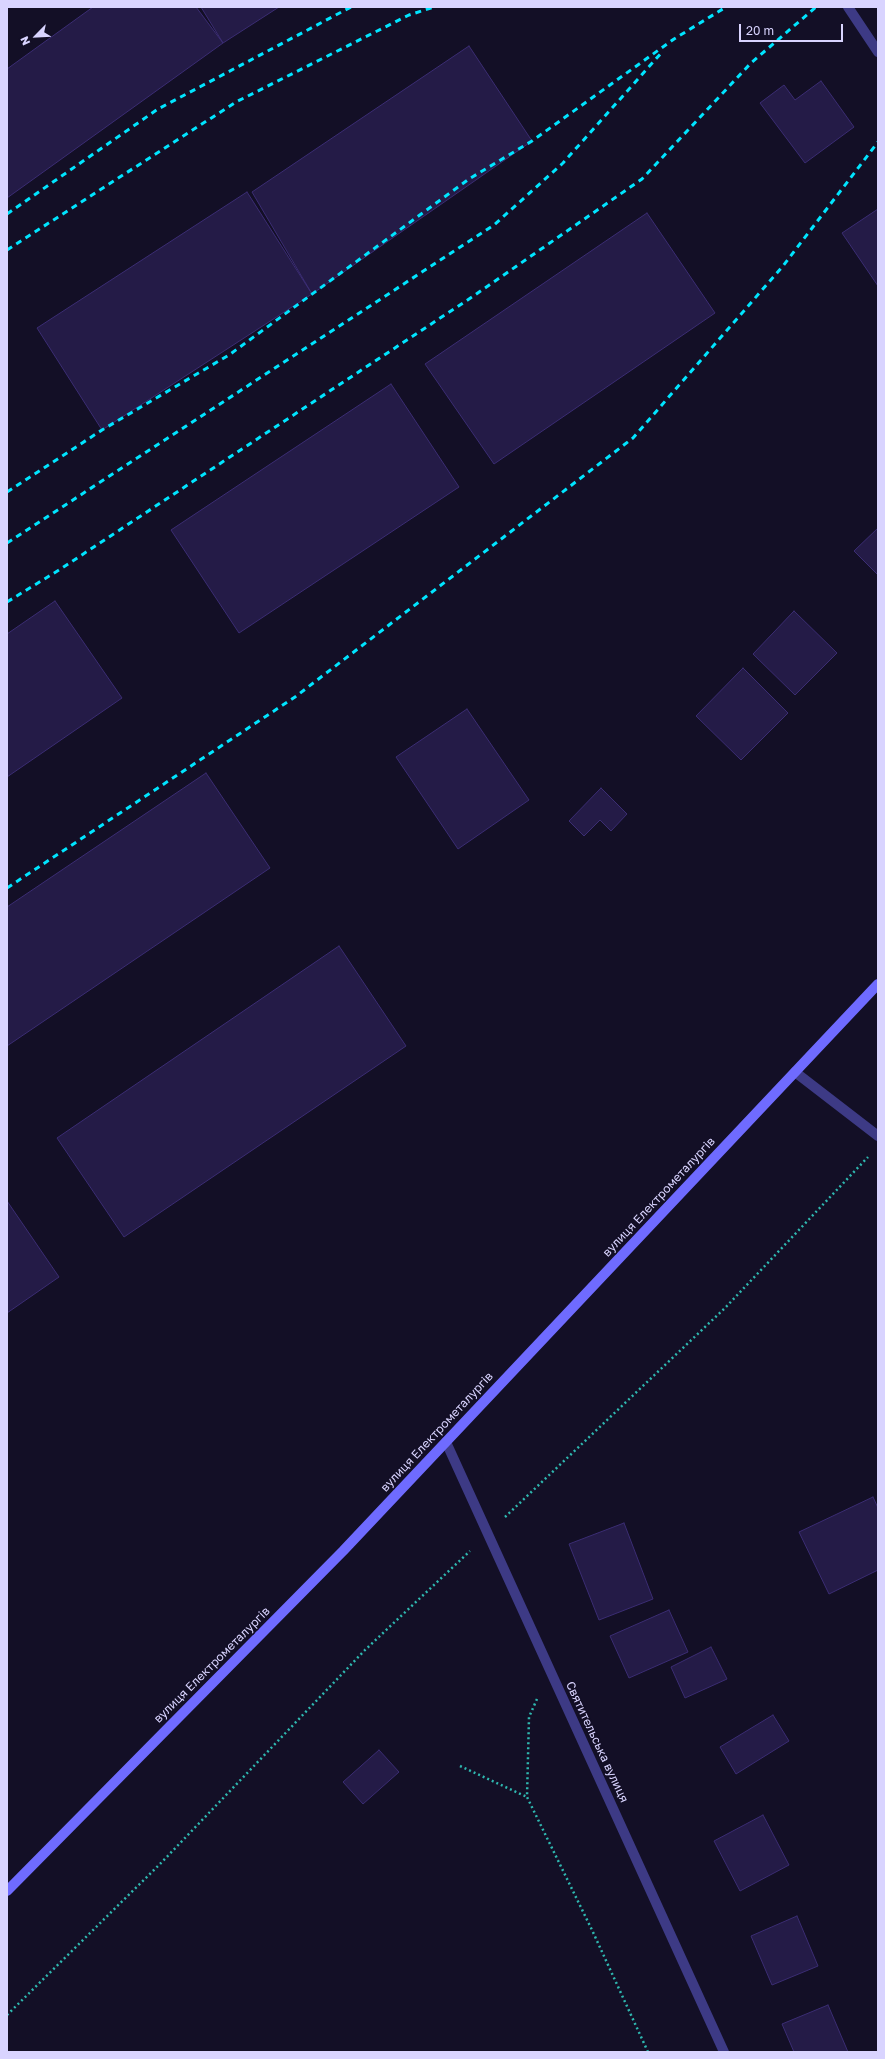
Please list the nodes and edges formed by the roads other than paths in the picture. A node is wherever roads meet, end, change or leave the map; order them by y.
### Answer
1 (848, 7) edge
2 (878, 52) edge
3 (878, 984) edge
4 (795, 1072) junction
5 (878, 1136) edge
6 (446, 1442) junction
7 (7, 1891) edge
8 (724, 2052) edge

1 - 2 street
3 - 4 main road, вулиця Електрометалургів
4 - 5 street
4 - 6 main road, вулиця Електрометалургів
6 - 7 main road, вулиця Електрометалургів
6 - 8 street, Святительська вулиця

